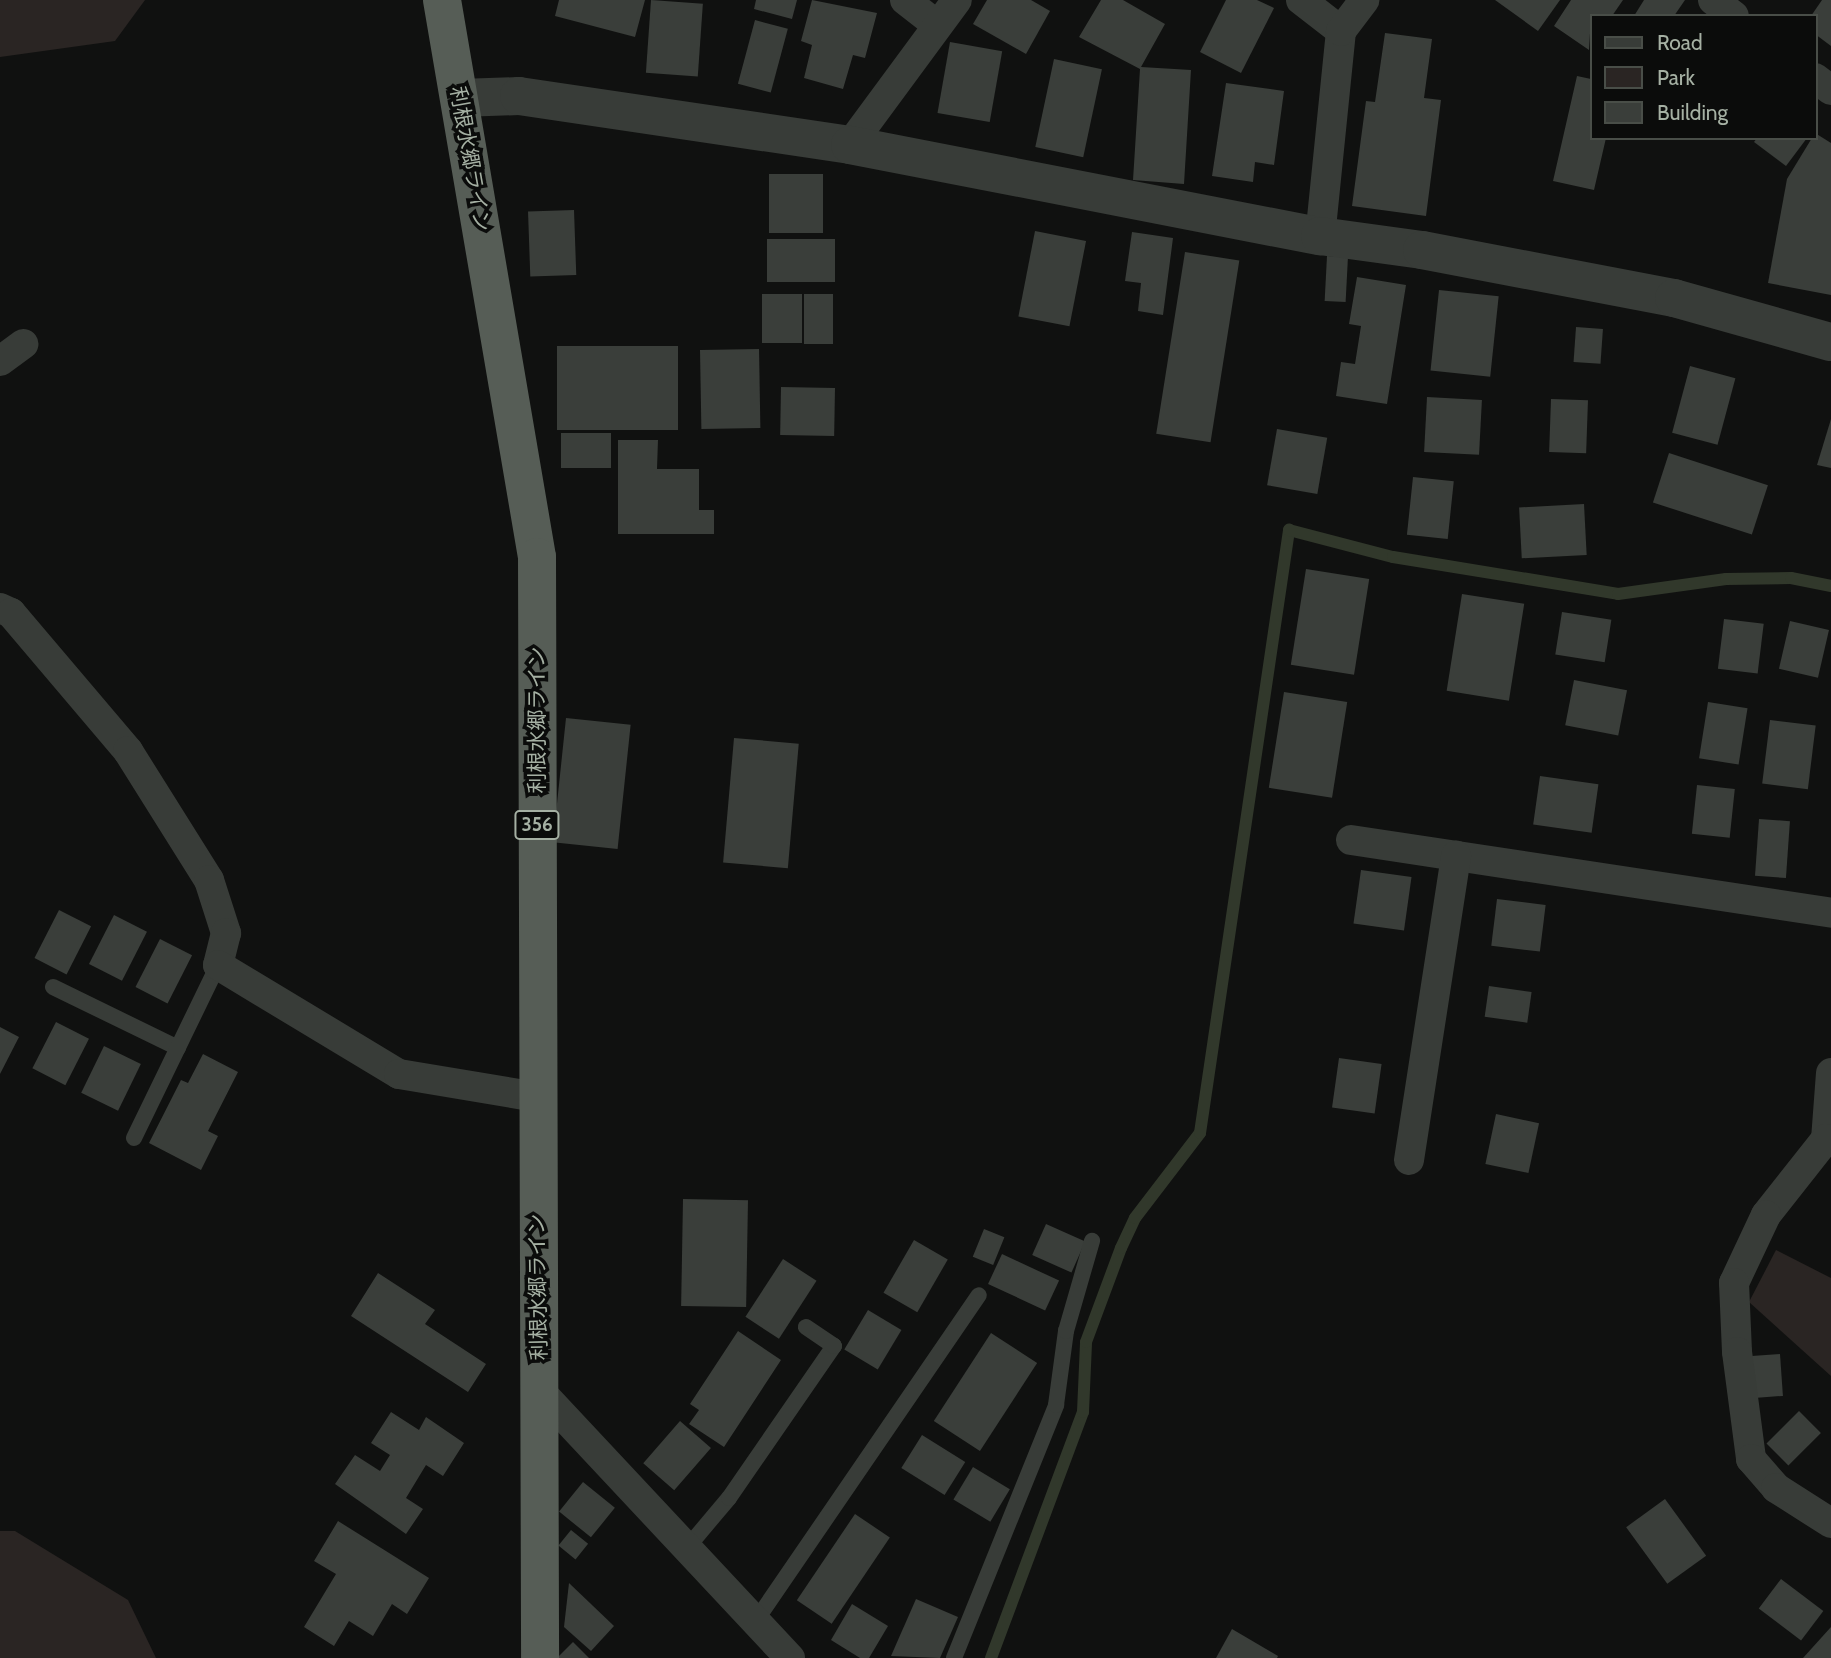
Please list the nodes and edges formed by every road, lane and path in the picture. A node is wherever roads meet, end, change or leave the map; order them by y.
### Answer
1 (442, 0) edge
2 (905, 0) edge
3 (957, 0) edge
4 (1301, 0) edge
5 (1364, 0) edge
6 (1713, 0) edge
7 (1731, 14) edge
8 (936, 24) junction
9 (1341, 31) junction
10 (460, 98) junction
11 (850, 145) junction
12 (1320, 236) junction
13 (1831, 342) edge
14 (0, 608) edge
15 (1351, 840) dead end
16 (1456, 856) junction
17 (1831, 913) edge
18 (218, 965) junction
19 (53, 987) dead end
20 (178, 1048) junction
21 (1831, 1073) edge
22 (537, 1097) junction
23 (134, 1138) dead end
24 (1409, 1160) dead end
25 (1092, 1241) dead end
26 (979, 1296) dead end
27 (806, 1327) dead end
28 (540, 1391) junction
29 (1831, 1523) edge
30 (686, 1549) junction
31 (755, 1622) junction
32 (540, 1658) edge
33 (790, 1658) edge
34 (954, 1658) edge

1 - 10 highway, 利根水郷ライン / 356
2 - 8 street
3 - 8 street
4 - 9 street
5 - 9 street
6 - 7 street
8 - 11 street
9 - 12 street
10 - 11 street
10 - 22 highway, 利根水郷ライン / 356
11 - 12 street
12 - 13 street
14 - 18 street
15 - 16 street
16 - 17 street
16 - 24 street
18 - 20 lane
18 - 22 street
19 - 20 lane
20 - 23 lane
21 - 29 street
22 - 28 highway, 利根水郷ライン / 356
25 - 34 lane
26 - 31 lane
27 - 30 lane
28 - 30 street
28 - 32 highway, 利根水郷ライン / 356
30 - 31 street
31 - 33 street

